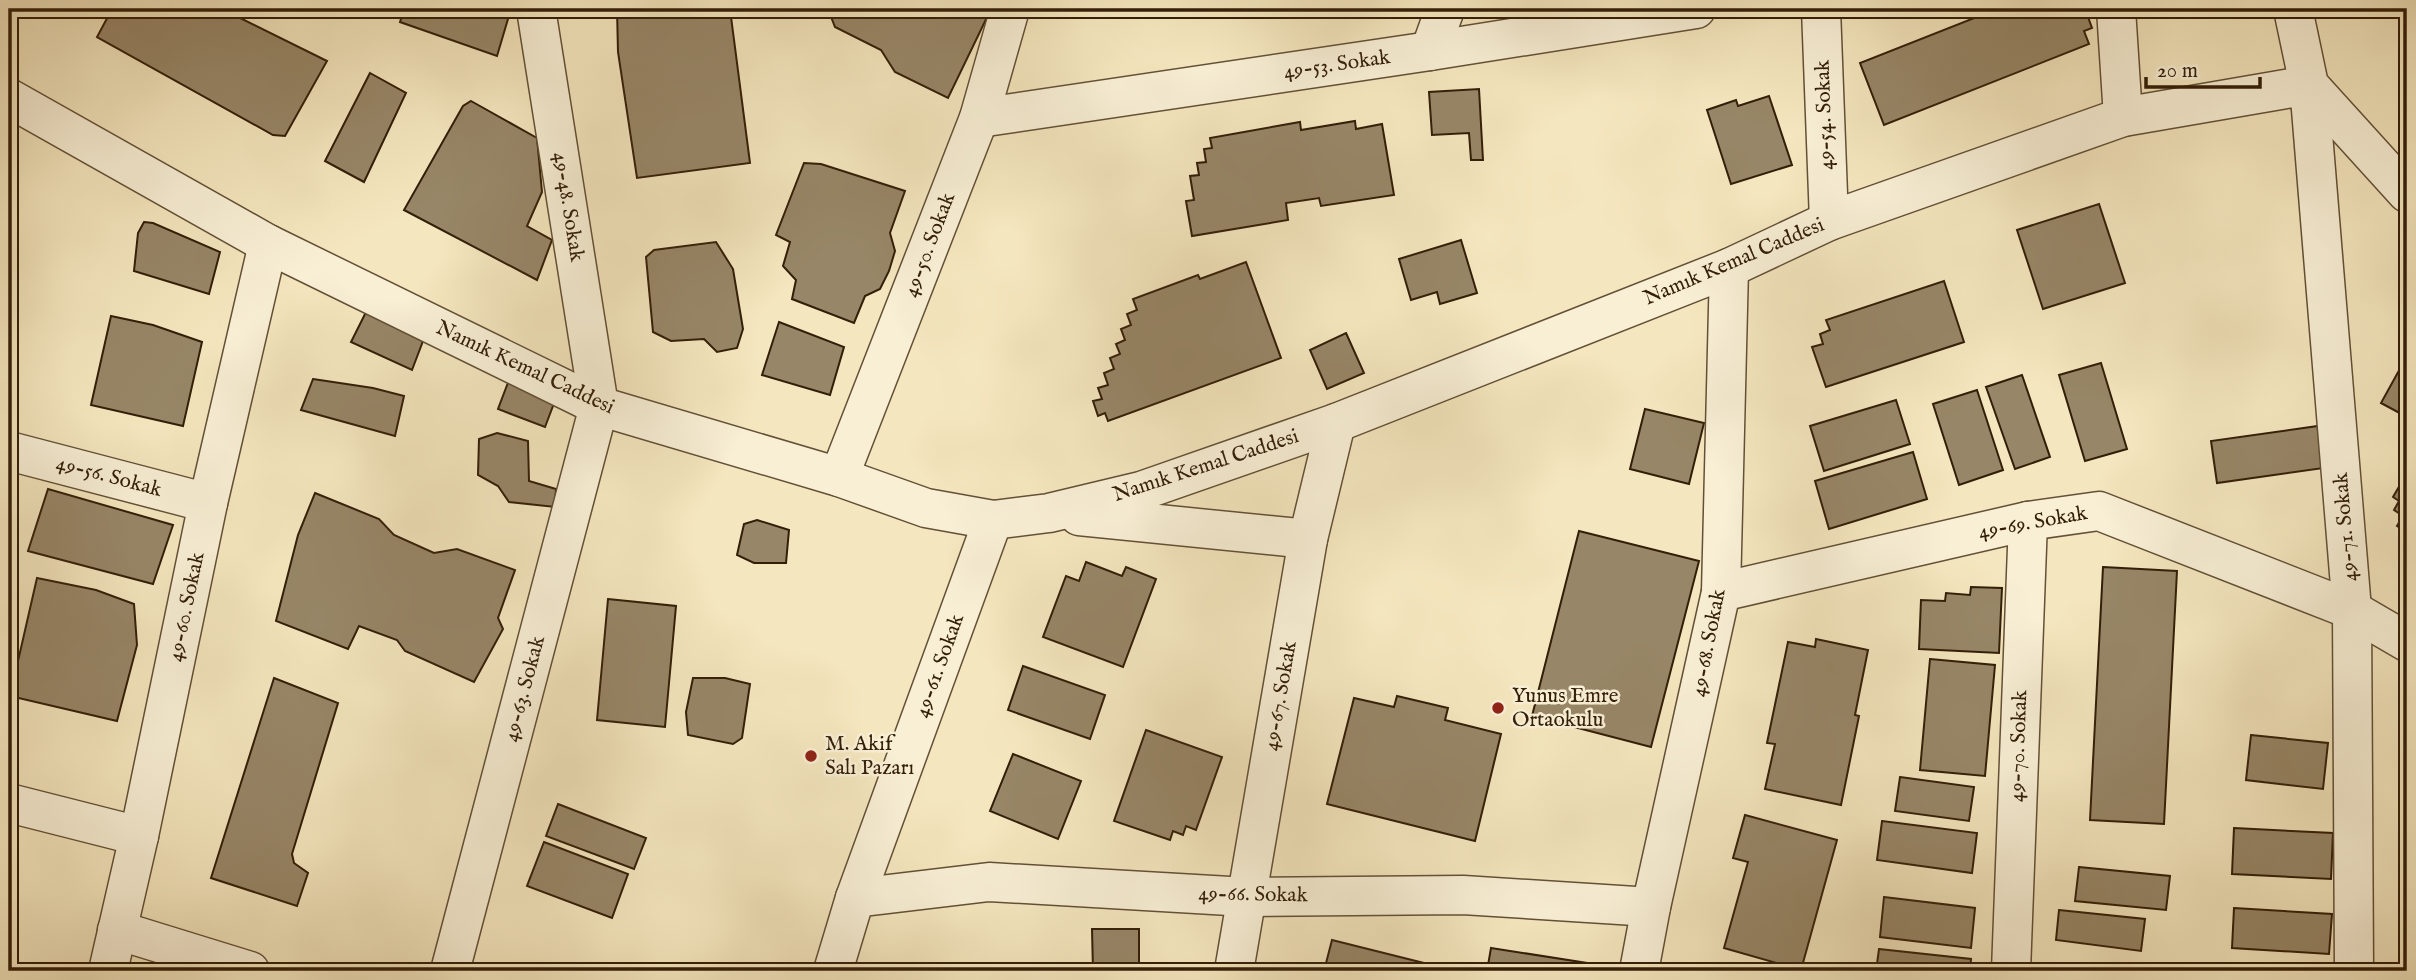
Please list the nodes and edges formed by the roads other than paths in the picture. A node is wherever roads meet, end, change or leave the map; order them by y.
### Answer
1 (536, 9) edge
2 (1010, 9) edge
3 (1445, 9) edge
4 (1696, 9) edge
5 (1821, 9) edge
6 (2116, 9) edge
7 (2294, 9) edge
8 (1430, 51) junction
9 (2309, 85) junction
10 (9, 98) edge
11 (2123, 117) junction
12 (979, 118) junction
13 (2407, 193) edge
14 (1829, 221) junction
15 (268, 244) junction
16 (1729, 268) junction
17 (599, 406) junction
18 (1336, 423) junction
19 (9, 451) edge
20 (839, 477) junction
21 (208, 503) junction
22 (1049, 513) junction
23 (993, 520) junction
24 (2028, 521) junction
25 (1308, 539) junction
26 (1721, 592) junction
27 (2352, 610) junction
28 (2407, 642) edge
29 (9, 803) edge
30 (139, 836) junction
31 (1247, 897) junction
32 (856, 898) junction
33 (1651, 907) junction
34 (117, 930) junction
35 (108, 971) edge
36 (250, 971) edge
37 (450, 971) edge
38 (833, 971) edge
39 (1234, 971) edge
40 (1639, 971) edge
41 (2011, 971) edge
42 (2354, 971) edge

1 - 17 street, 49-48. Sokak
2 - 12 street, 49-50. Sokak
3 - 8 street
4 - 8 street, 49-53. Sokak
5 - 14 street, 49-54. Sokak
6 - 11 street
7 - 9 street, 49-71. Sokak
8 - 12 street, 49-53. Sokak
9 - 11 street, Namık Kemal Caddesi
9 - 13 street
9 - 27 street, 49-71. Sokak
10 - 15 street, Namık Kemal Caddesi
11 - 14 street, Namık Kemal Caddesi
12 - 20 street, 49-50. Sokak
14 - 16 street, Namık Kemal Caddesi
15 - 17 street, Namık Kemal Caddesi
15 - 21 street, 49-60. Sokak
16 - 18 street, Namık Kemal Caddesi
16 - 26 street, 49-68. Sokak
17 - 20 street, Namık Kemal Caddesi
17 - 37 street, 49-63. Sokak
18 - 22 street, Namık Kemal Caddesi
18 - 25 street, 49-67. Sokak
19 - 21 street, 49-56. Sokak
20 - 23 street, Namık Kemal Caddesi
21 - 30 street, 49-60. Sokak
22 - 23 street, Namık Kemal Caddesi
22 - 25 street
23 - 32 street, 49-61. Sokak
24 - 26 street, 49-69. Sokak
24 - 27 street, 49-69. Sokak
24 - 41 street, 49-70. Sokak
25 - 31 street, 49-67. Sokak
26 - 33 street, 49-68. Sokak
27 - 28 street, 49-69. Sokak
27 - 42 street, 49-71. Sokak
29 - 30 street
30 - 34 street, 49-60. Sokak
31 - 32 street, 49-66. Sokak
31 - 33 street, 49-66. Sokak
31 - 39 street, 49-67. Sokak
32 - 38 street, 49-61. Sokak
33 - 40 street, 49-68. Sokak
34 - 35 street, 49-60. Sokak
34 - 36 street

